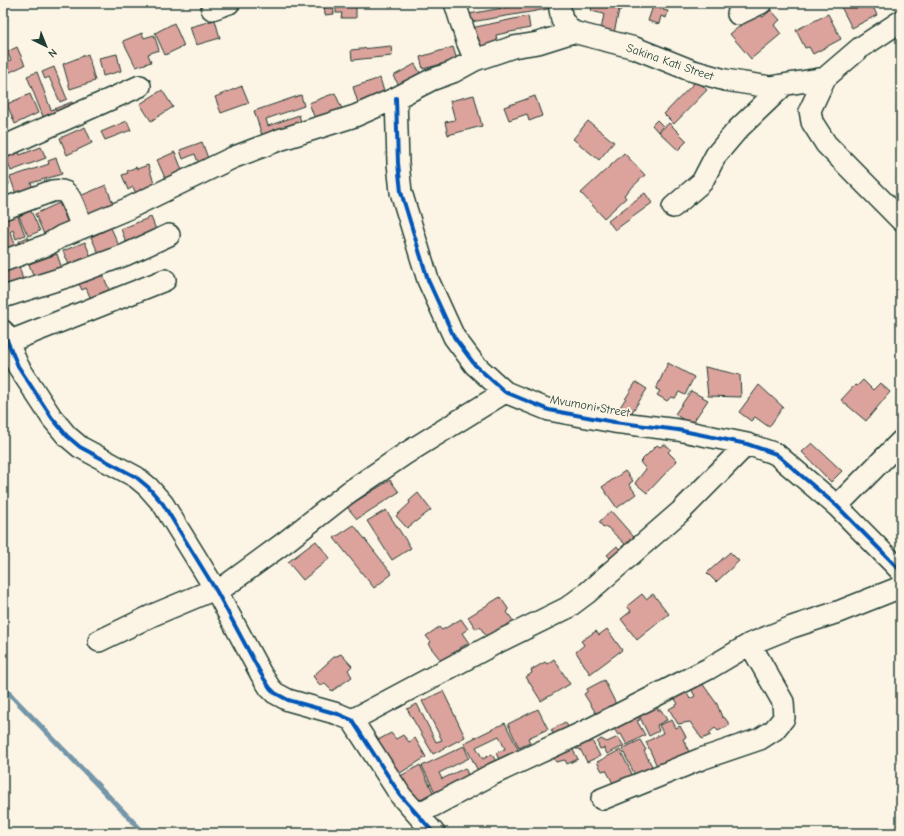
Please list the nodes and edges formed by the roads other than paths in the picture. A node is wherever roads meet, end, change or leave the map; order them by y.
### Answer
1 (455, 3) edge
2 (560, 3) edge
3 (761, 3) edge
4 (738, 14) dead end
5 (901, 21) edge
6 (573, 32) junction
7 (475, 60) junction
8 (825, 78) junction
9 (784, 85) junction
10 (140, 86) dead end
11 (396, 98) junction
12 (3, 147) edge
13 (673, 207) dead end
14 (3, 209) edge
15 (901, 220) edge
16 (82, 228) junction
17 (169, 235) dead end
18 (3, 261) edge
19 (165, 280) dead end
20 (3, 297) edge
21 (6, 336) edge
22 (505, 392) junction
23 (901, 441) edge
24 (747, 444) junction
25 (837, 506) junction
26 (901, 571) edge
27 (901, 588) edge
28 (216, 591) junction
29 (99, 641) dead end
30 (750, 644) junction
31 (352, 720) junction
32 (602, 799) dead end
33 (418, 814) junction
34 (434, 833) edge

1 - 7 street
2 - 6 street
3 - 4 street
5 - 8 street
6 - 7 street
6 - 9 street, Sakina Kati Street
7 - 11 street
8 - 9 street, Sakina Kati Street
8 - 15 street
9 - 13 street
10 - 12 street
11 - 16 street
11 - 22 street, Mvumoni Street
14 - 16 street
16 - 18 street
17 - 20 street
19 - 21 street
21 - 28 street
22 - 24 street, Mvumoni Street
22 - 28 street
23 - 25 street
24 - 25 street, Mvumoni Street
24 - 31 street
25 - 26 street, Mvumoni Street
27 - 30 street
28 - 29 street
28 - 31 street
30 - 32 street
30 - 33 street
31 - 33 street
33 - 34 street

